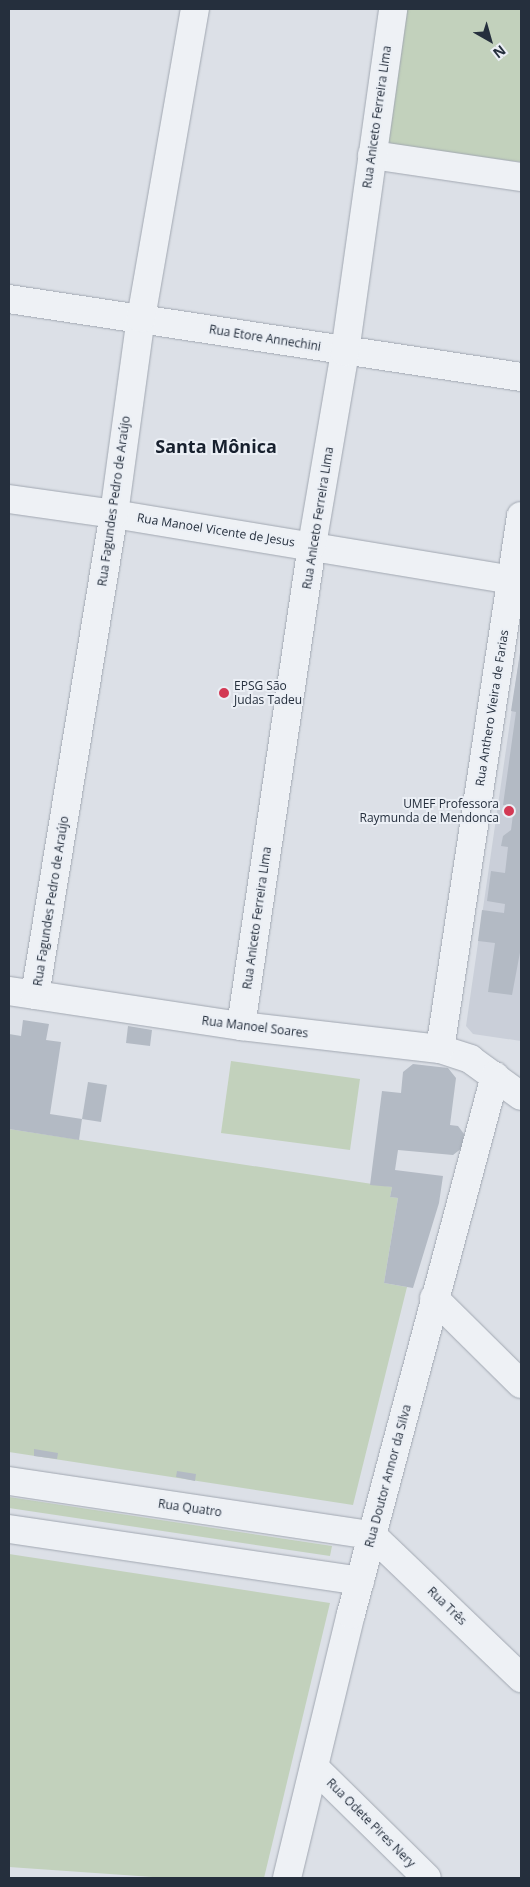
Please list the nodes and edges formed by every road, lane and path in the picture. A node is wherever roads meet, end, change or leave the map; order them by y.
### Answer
1 (195, 9) edge
2 (393, 9) edge
3 (372, 155) junction
4 (521, 177) edge
5 (9, 299) edge
6 (141, 318) junction
7 (345, 352) junction
8 (521, 377) edge
9 (9, 499) edge
10 (114, 514) junction
11 (521, 516) edge
12 (312, 545) junction
13 (512, 580) junction
14 (9, 991) edge
15 (35, 994) junction
16 (241, 1026) junction
17 (440, 1049) junction
18 (495, 1076) junction
19 (521, 1096) edge
20 (434, 1298) junction
21 (521, 1384) edge
22 (9, 1481) edge
23 (9, 1529) edge
24 (372, 1535) junction
25 (360, 1581) junction
26 (521, 1678) edge
27 (314, 1767) junction
28 (287, 1878) edge
29 (427, 1878) edge

1 - 6 street, Rua Fagundes Pedro de Araújo
2 - 3 street, Rua Aniceto Ferreira Lima
3 - 4 street
3 - 7 street, Rua Aniceto Ferreira Lima
5 - 6 street, Rua Etore Annechini
6 - 7 street, Rua Etore Annechini
6 - 10 street, Rua Fagundes Pedro de Araújo
7 - 8 street, Rua Etore Annechini
7 - 12 street, Rua Aniceto Ferreira Lima
9 - 10 street, Rua Manoel Vicente de Jesus
10 - 12 street, Rua Manoel Vicente de Jesus
10 - 15 street, Rua Fagundes Pedro de Araújo
11 - 13 street, Rua Anthero Vieira de Farias
12 - 13 street, Rua Manoel Vicente de Jesus
12 - 16 street, Rua Aniceto Ferreira Lima
13 - 17 street, Rua Anthero Vieira de Farias
14 - 15 street, Rua Manoel Soares
15 - 16 street, Rua Manoel Soares
16 - 17 street, Rua Manoel Soares
17 - 18 street, Rua Manoel Soares
18 - 19 street, Rua Manoel Soares
18 - 20 street, Rua Doutor Annor da Silva
20 - 21 street
20 - 24 street, Rua Doutor Annor da Silva
22 - 24 street, Rua Quatro
23 - 25 street
24 - 25 street, Rua Doutor Annor da Silva
24 - 26 street, Rua Três
25 - 27 street, Rua Doutor Annor da Silva
27 - 28 street, Rua Doutor Annor da Silva
27 - 29 street, Rua Odete Pires Nery

